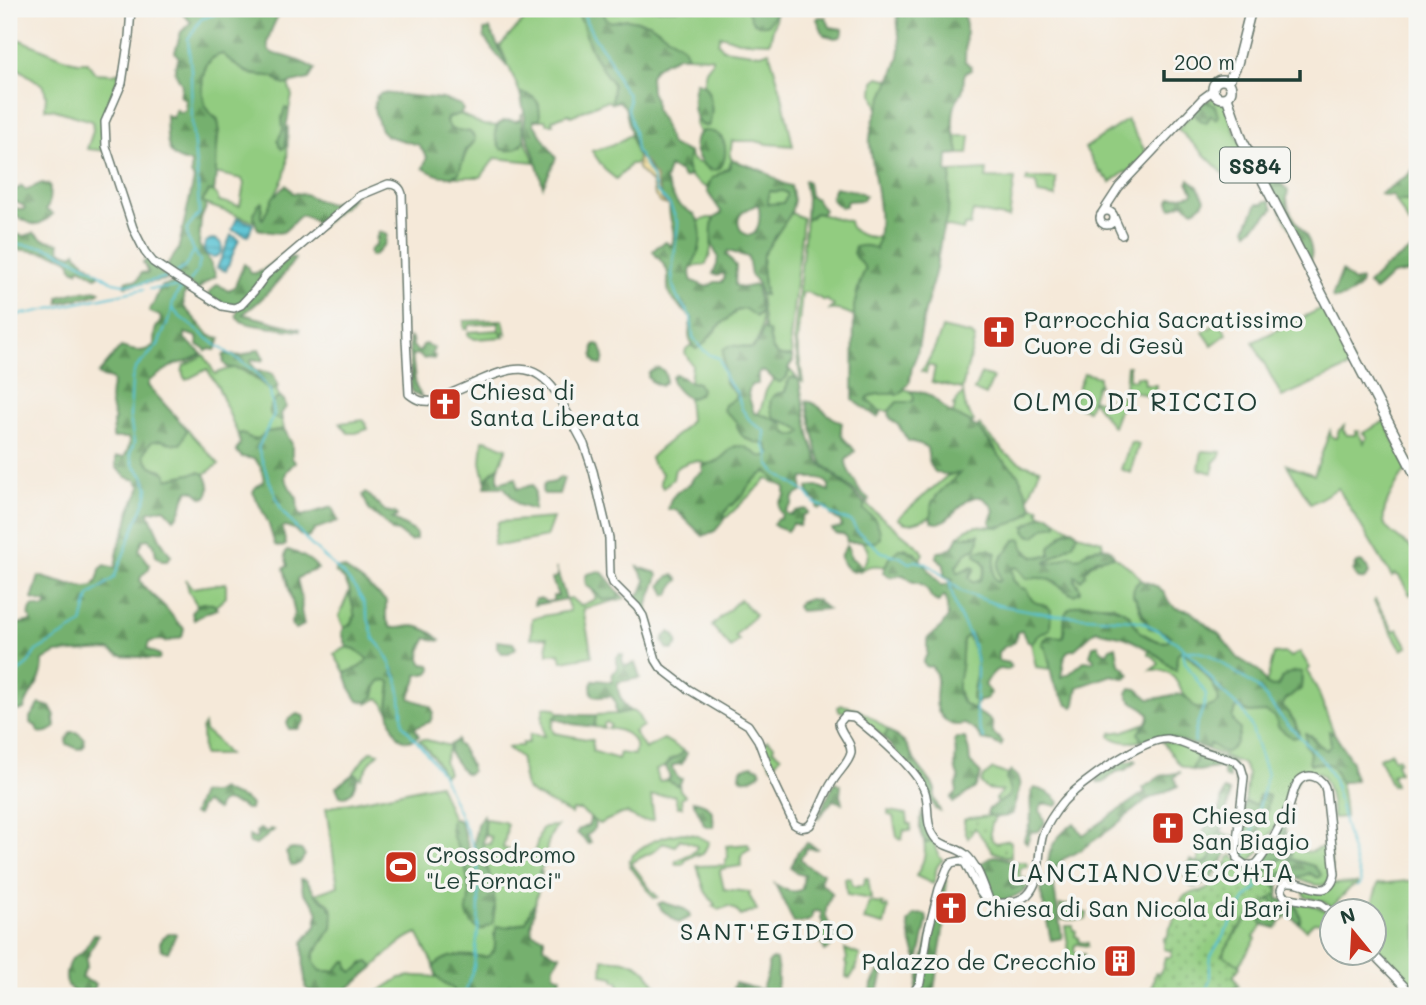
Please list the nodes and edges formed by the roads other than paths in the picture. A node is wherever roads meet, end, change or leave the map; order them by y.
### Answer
1 (131, 9) edge
2 (1251, 9) edge
3 (1227, 82) junction
4 (1219, 94) junction
5 (1111, 200) junction
6 (1114, 216) junction
7 (1122, 235) dead end
8 (1417, 478) edge
9 (987, 901) dead end
10 (1318, 903) edge
11 (1386, 967) edge
12 (911, 996) edge
13 (1414, 996) edge

1 - 10 street
2 - 3 main road
3 - 4 main road
3 - 4 main road
4 - 5 street
4 - 8 main road, SS84
5 - 6 street
5 - 6 street
6 - 7 street
9 - 12 street
11 - 13 street

